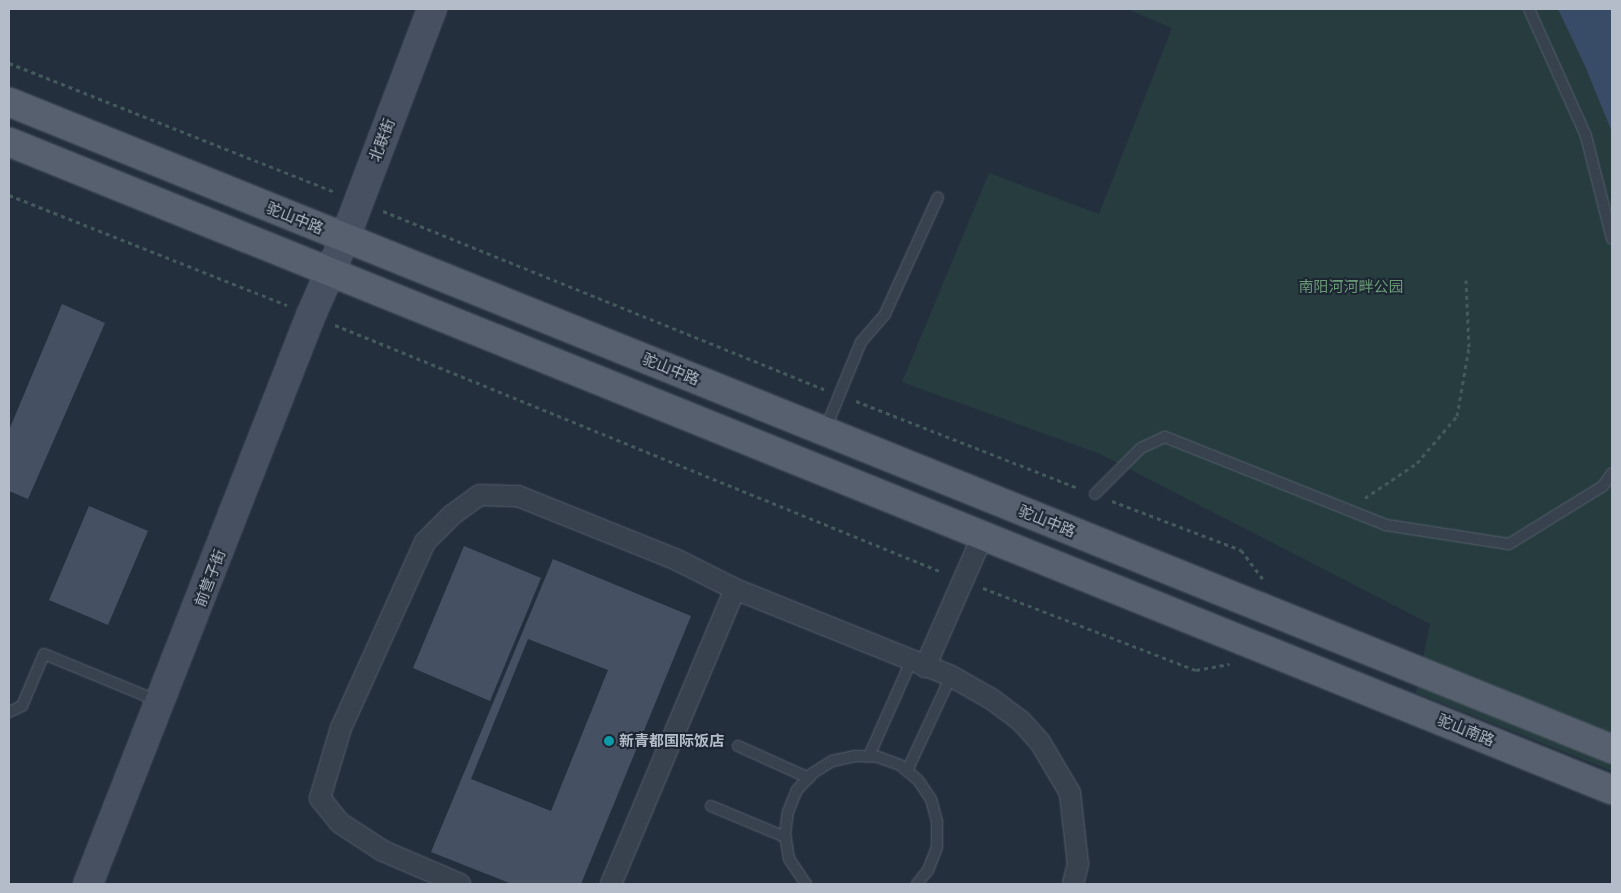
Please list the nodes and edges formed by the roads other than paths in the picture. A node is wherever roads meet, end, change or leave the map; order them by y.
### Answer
1 (432, 9) edge
2 (1529, 9) edge
3 (9, 102) edge
4 (9, 142) edge
5 (938, 197) dead end
6 (345, 238) junction
7 (1612, 239) edge
8 (331, 270) junction
9 (825, 431) junction
10 (1612, 473) edge
11 (1095, 494) road end
12 (983, 535) junction
13 (735, 589) junction
14 (918, 664) junction
15 (951, 676) junction
16 (161, 703) junction
17 (9, 712) edge
18 (738, 746) dead end
19 (1612, 749) edge
20 (868, 756) junction
21 (907, 771) junction
22 (808, 778) junction
23 (1612, 790) edge
24 (710, 806) dead end
25 (785, 837) junction
26 (88, 884) edge
27 (460, 884) edge
28 (611, 884) edge
29 (806, 884) edge
30 (917, 884) edge
31 (1073, 884) edge

1 - 6 street, 北联街
2 - 7 lane
3 - 6 main road, 驼山中路
4 - 8 main road
5 - 9 lane
6 - 8 street, 北联街
6 - 9 main road, 驼山中路
8 - 12 main road
8 - 16 street, 前营子街
9 - 19 main road, 驼山中路
10 - 11 lane
12 - 14 street
12 - 23 main road, 驼山南路
13 - 14 street
13 - 27 street
13 - 28 street
14 - 15 street
14 - 20 lane
15 - 21 lane
15 - 31 street
16 - 17 lane
16 - 26 street, 前营子街
18 - 22 lane
20 - 21 lane
20 - 22 lane
21 - 30 lane
22 - 25 lane
24 - 25 lane
25 - 29 lane

